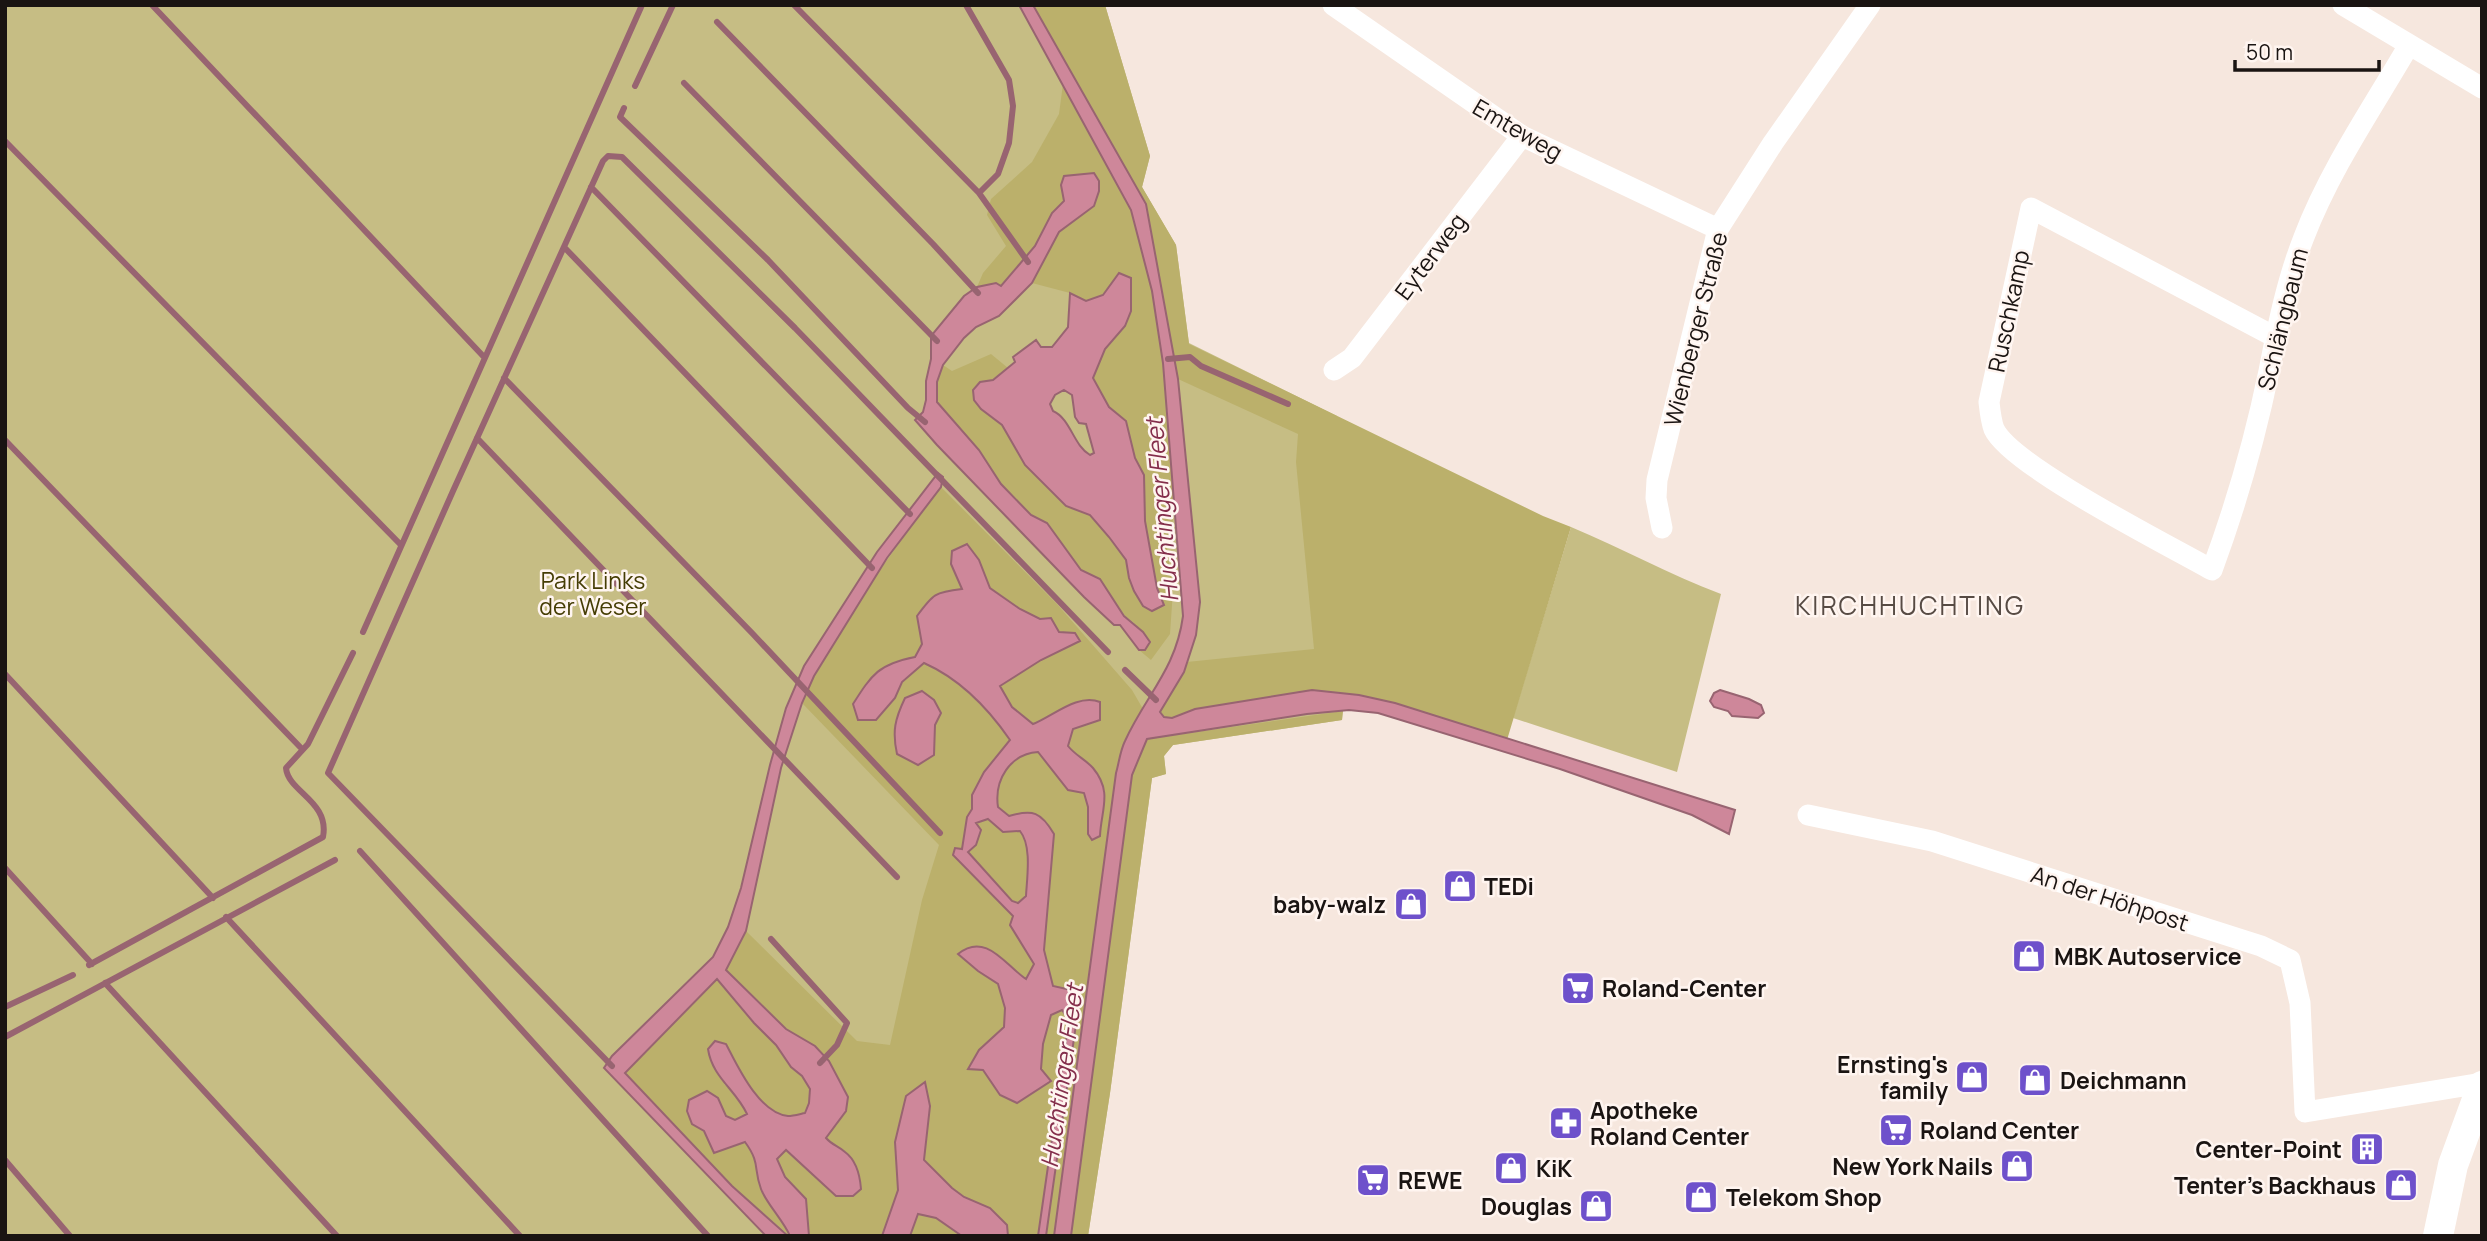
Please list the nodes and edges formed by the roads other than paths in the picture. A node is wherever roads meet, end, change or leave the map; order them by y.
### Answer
1 (1333, 5) edge
2 (1870, 5) edge
3 (2348, 7) edge
4 (2409, 45) junction
5 (2482, 88) edge
6 (1522, 136) junction
7 (1718, 229) junction
8 (2275, 337) junction
9 (1334, 370) dead end
10 (1662, 528) dead end
11 (2212, 570) joint
12 (1808, 815) dead end
13 (2482, 1084) edge
14 (2438, 1236) edge

1 - 6 street, Emteweg
2 - 7 street, Wienberger Straße
3 - 4 street
4 - 5 street
4 - 8 street, Schlängbaum
6 - 7 street, Emteweg
6 - 9 street, Eyterweg
7 - 10 street, Wienberger Straße
8 - 11 street, Schlängbaum
8 - 11 street, Ruschkamp
12 - 13 street, An der Höhpost
13 - 14 main road

